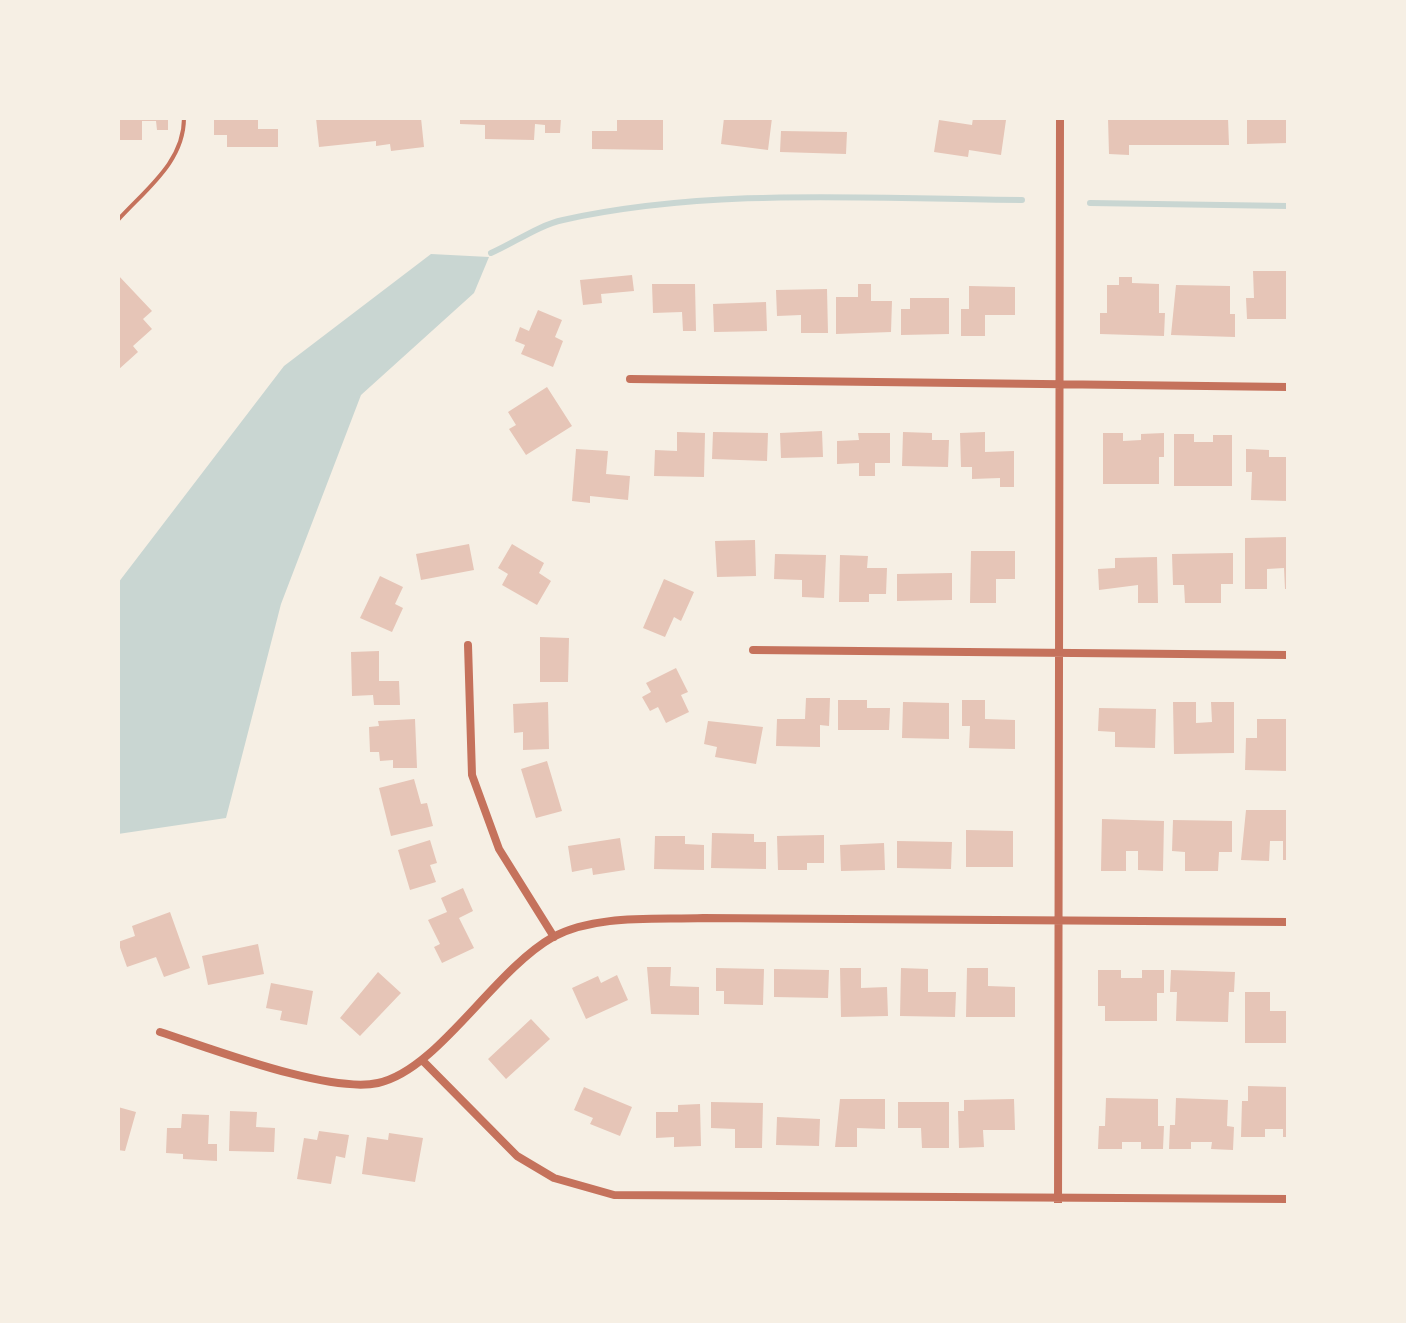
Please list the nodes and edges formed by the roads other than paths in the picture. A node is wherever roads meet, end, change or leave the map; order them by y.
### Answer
1 (184, 118) edge
2 (1060, 118) edge
3 (118, 220) edge
4 (630, 379) dead end
5 (1059, 384) junction
6 (1288, 387) edge
7 (468, 645) dead end
8 (753, 650) dead end
9 (1059, 653) junction
10 (1288, 655) edge
11 (1059, 920) junction
12 (1288, 922) edge
13 (554, 937) junction
14 (160, 1032) dead end
15 (423, 1061) junction
16 (1288, 1199) edge
17 (1058, 1201) edge

1 - 3 lane
2 - 5 street
4 - 5 street
5 - 6 street
5 - 9 street
7 - 13 street
8 - 9 street
9 - 10 street
9 - 11 street
11 - 12 street
11 - 13 street
11 - 17 street
13 - 15 street
14 - 15 street
15 - 17 street
16 - 17 street

